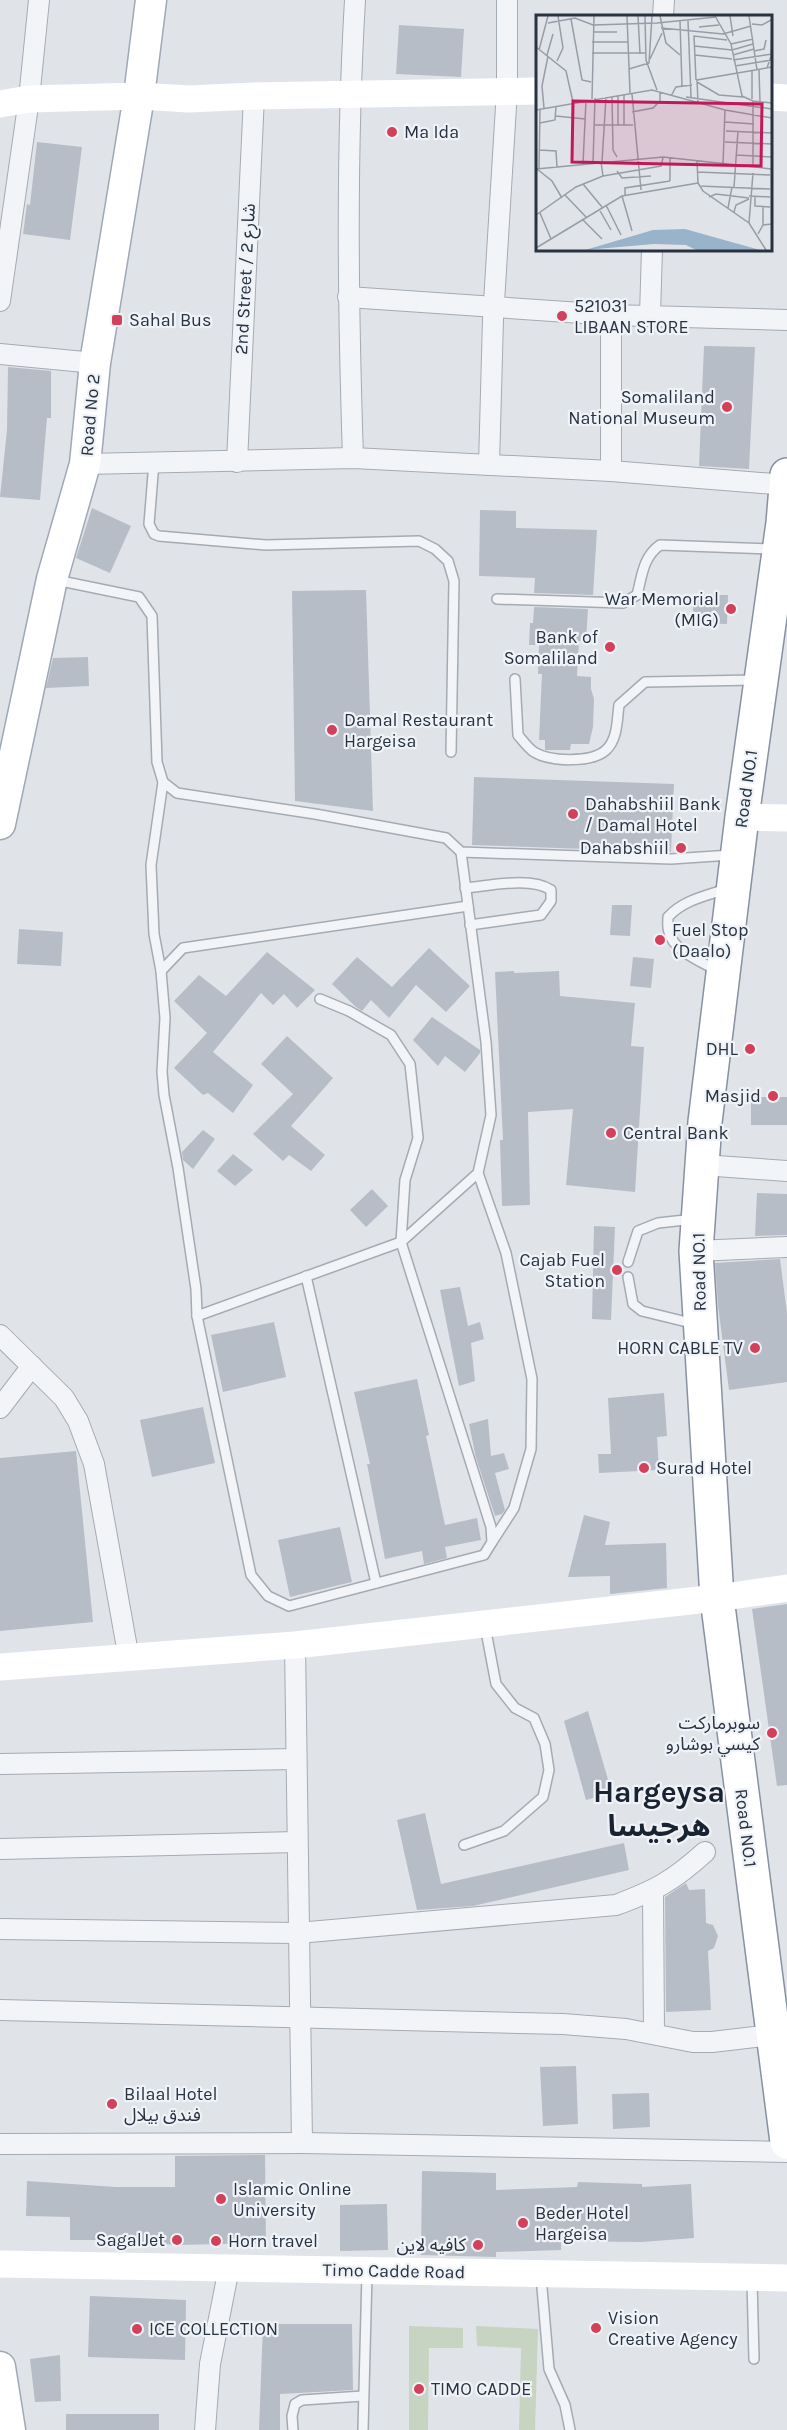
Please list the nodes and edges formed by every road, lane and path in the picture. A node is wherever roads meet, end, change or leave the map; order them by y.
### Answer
1 (39, 0) edge
2 (151, 0) edge
3 (355, 0) edge
4 (507, 0) edge
5 (664, 0) edge
6 (663, 15) edge
7 (507, 90) junction
8 (536, 91) edge
9 (349, 95) junction
10 (139, 96) junction
11 (254, 96) junction
12 (772, 97) edge
13 (787, 98) edge
14 (29, 99) junction
15 (0, 104) edge
16 (652, 250) edge
17 (348, 297) junction
18 (0, 301) edge
19 (495, 308) junction
20 (611, 315) junction
21 (650, 315) junction
22 (787, 320) edge
23 (0, 354) edge
24 (95, 363) junction
25 (353, 458) junction
26 (154, 462) junction
27 (237, 462) junction
28 (85, 464) junction
29 (489, 465) junction
30 (611, 471) junction
31 (787, 475) edge
32 (786, 485) edge
33 (783, 532) edge
34 (52, 579) junction
35 (497, 599) dead end
36 (515, 679) dead end
37 (761, 680) junction
38 (451, 752) dead end
39 (163, 782) junction
40 (1, 816) edge
41 (742, 817) junction
42 (787, 818) edge
43 (461, 852) junction
44 (737, 854) junction
45 (733, 886) junction
46 (465, 888) junction
47 (468, 906) junction
48 (470, 925) junction
49 (161, 970) junction
50 (723, 974) junction
51 (320, 999) dead end
52 (702, 1165) junction
53 (787, 1171) edge
54 (478, 1173) junction
55 (698, 1218) junction
56 (401, 1242) junction
57 (787, 1247) edge
58 (696, 1251) junction
59 (628, 1262) dead end
60 (306, 1276) junction
61 (628, 1277) dead end
62 (197, 1316) junction
63 (700, 1326) junction
64 (0, 1335) edge
65 (32, 1366) junction
66 (0, 1408) edge
67 (492, 1542) junction
68 (376, 1583) junction
69 (787, 1588) edge
70 (717, 1598) junction
71 (484, 1624) junction
72 (295, 1645) junction
73 (129, 1659) junction
74 (0, 1667) edge
75 (296, 1760) junction
76 (0, 1764) edge
77 (297, 1842) junction
78 (464, 1845) dead end
79 (0, 1849) edge
80 (705, 1852) dead end
81 (653, 1892) junction
82 (0, 1929) edge
83 (298, 1933) junction
84 (0, 2010) edge
85 (302, 2018) junction
86 (654, 2034) junction
87 (778, 2044) edge
88 (302, 2142) junction
89 (787, 2142) edge
90 (0, 2144) edge
91 (787, 2152) edge
92 (0, 2264) edge
93 (230, 2268) junction
94 (368, 2270) junction
95 (541, 2273) junction
96 (752, 2277) junction
97 (787, 2278) edge
98 (754, 2359) dead end
99 (0, 2367) edge
100 (363, 2396) junction
101 (10, 2430) edge
102 (205, 2430) edge
103 (293, 2430) edge
104 (363, 2430) edge
105 (570, 2430) edge

1 - 14 street
2 - 10 main road, Road No 2
3 - 9 street
4 - 7 street
5 - 6 street
7 - 8 main road
7 - 9 main road
7 - 19 street
9 - 11 main road
9 - 17 street
10 - 11 main road
10 - 14 main road
10 - 24 main road, Road No 2
11 - 27 street, 2nd Street / شارع 2
12 - 13 main road
14 - 15 main road
14 - 18 street
16 - 21 street
17 - 19 street
17 - 25 street
19 - 20 street
19 - 29 street
20 - 21 street
20 - 30 street
21 - 22 street
23 - 24 street
24 - 28 main road, Road No 2
25 - 27 street
25 - 29 street
26 - 27 street
26 - 28 street
26 - 38 lane
28 - 34 main road, Road No 2
29 - 30 street
30 - 32 street
31 - 32 highway, Road NO.1
32 - 33 highway, Road NO.1
33 - 35 lane
33 - 37 highway, Road NO.1
34 - 39 lane
34 - 40 main road, Road No 2
36 - 37 lane
37 - 41 highway, Road NO.1
39 - 43 lane
39 - 49 lane
41 - 42 main road
41 - 44 highway, Road NO.1
43 - 44 lane
43 - 46 lane
44 - 45 highway, Road NO.1
45 - 50 highway, Road NO.1
45 - 50 lane
46 - 47 lane
46 - 48 lane
47 - 48 lane
47 - 49 lane
48 - 54 lane
49 - 62 lane
50 - 52 highway, Road NO.1
51 - 56 lane
52 - 53 street
52 - 55 highway, Road NO.1
54 - 56 lane
54 - 67 lane
55 - 58 highway, Road NO.1
55 - 59 lane
56 - 60 lane
56 - 67 lane
57 - 58 street
58 - 63 highway, Road NO.1
60 - 62 lane
60 - 68 lane
61 - 63 lane
62 - 68 lane
63 - 70 highway, Road NO.1
64 - 65 street
65 - 66 street
65 - 73 street
67 - 68 lane
69 - 70 main road
70 - 71 main road
70 - 87 highway, Road NO.1
71 - 72 main road
71 - 78 lane
72 - 73 main road
72 - 75 street
73 - 74 main road
75 - 76 street
75 - 77 street
77 - 79 street
77 - 83 street
80 - 81 street
81 - 83 street
81 - 86 street
82 - 83 street
83 - 85 street
84 - 85 street
85 - 86 street
85 - 88 street
86 - 87 street
87 - 89 highway, Road NO.1
88 - 90 street
88 - 91 street
92 - 93 main road, Timo Cadde Road
93 - 94 main road, Timo Cadde Road
93 - 102 street
94 - 95 main road, Timo Cadde Road
94 - 100 lane
95 - 96 main road, Timo Cadde Road
95 - 105 lane
96 - 97 main road, Timo Cadde Road
96 - 98 lane
99 - 101 main road
100 - 103 lane
100 - 104 lane

